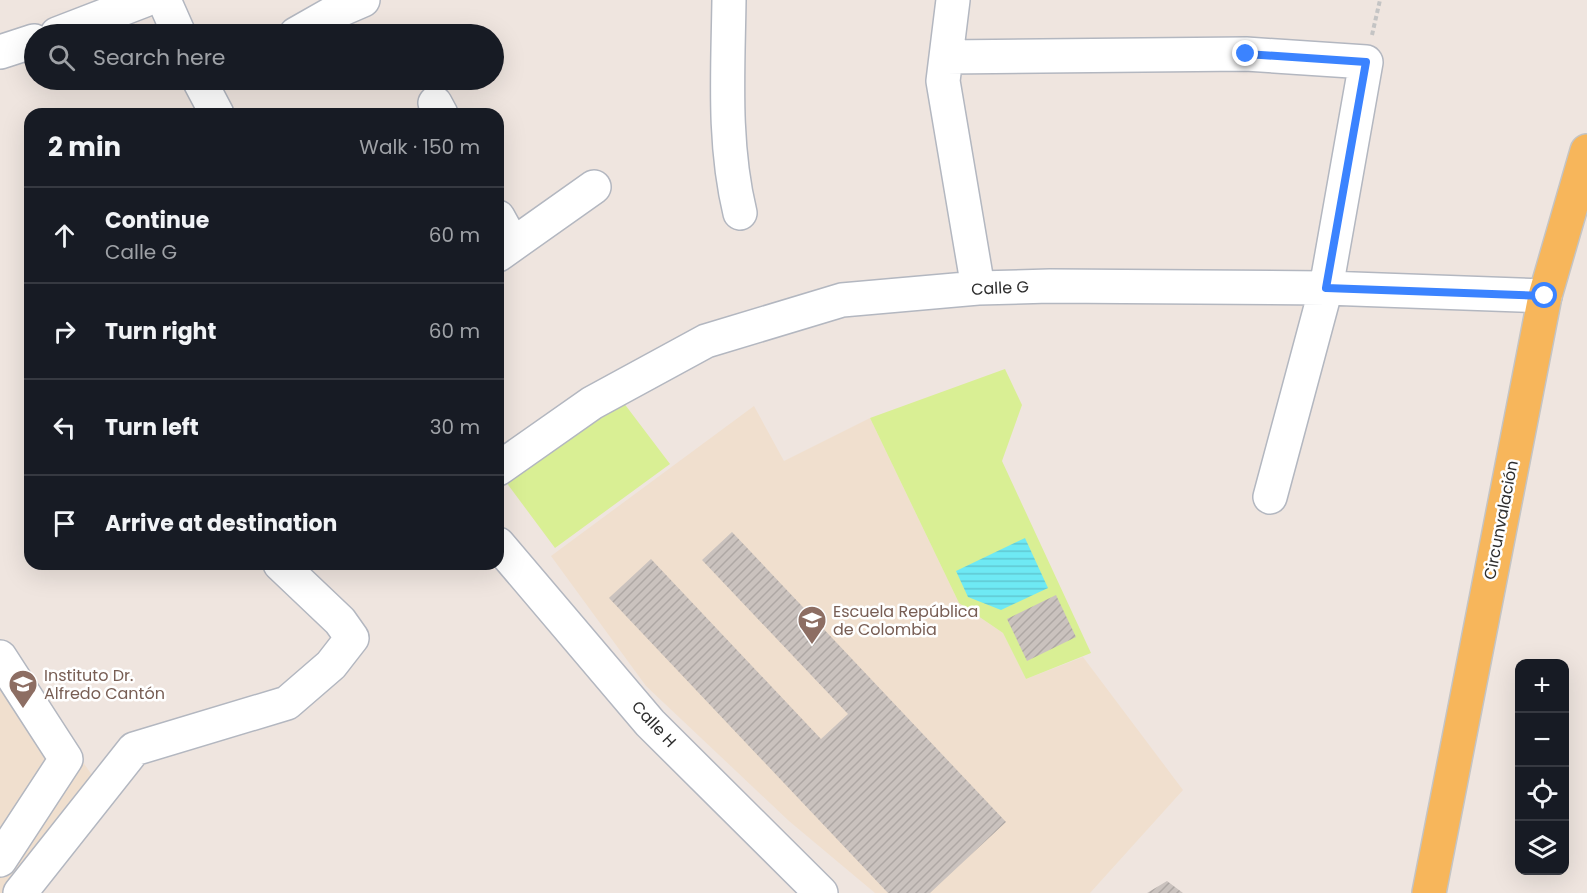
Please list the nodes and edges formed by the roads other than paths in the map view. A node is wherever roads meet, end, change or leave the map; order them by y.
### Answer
1 (145, 0) edge
2 (164, 0) edge
3 (363, 0) edge
4 (729, 0) edge
5 (953, 0) edge
6 (83, 24) edge
7 (175, 24) edge
8 (314, 24) edge
9 (24, 44) edge
10 (0, 52) edge
11 (946, 57) junction
12 (1587, 151) edge
13 (594, 187) dead end
14 (740, 213) dead end
15 (504, 238) edge
16 (978, 288) junction
17 (1326, 288) junction
18 (1545, 296) junction
19 (504, 465) edge
20 (1270, 497) dead end
21 (504, 551) edge
22 (286, 570) edge
23 (0, 657) edge
24 (0, 860) edge
25 (20, 893) edge
26 (821, 893) edge
27 (1429, 893) edge

1 - 6 street
2 - 7 street
3 - 8 street
4 - 14 street
5 - 11 street
9 - 10 street
11 - 16 street
11 - 17 street
12 - 18 main road, Circunvalación
13 - 15 street
16 - 17 street, Calle G
16 - 19 street, Calle G
17 - 18 street, Calle G
17 - 20 street
18 - 27 main road, Circunvalación
21 - 26 street, Calle H
22 - 25 street
23 - 24 street

